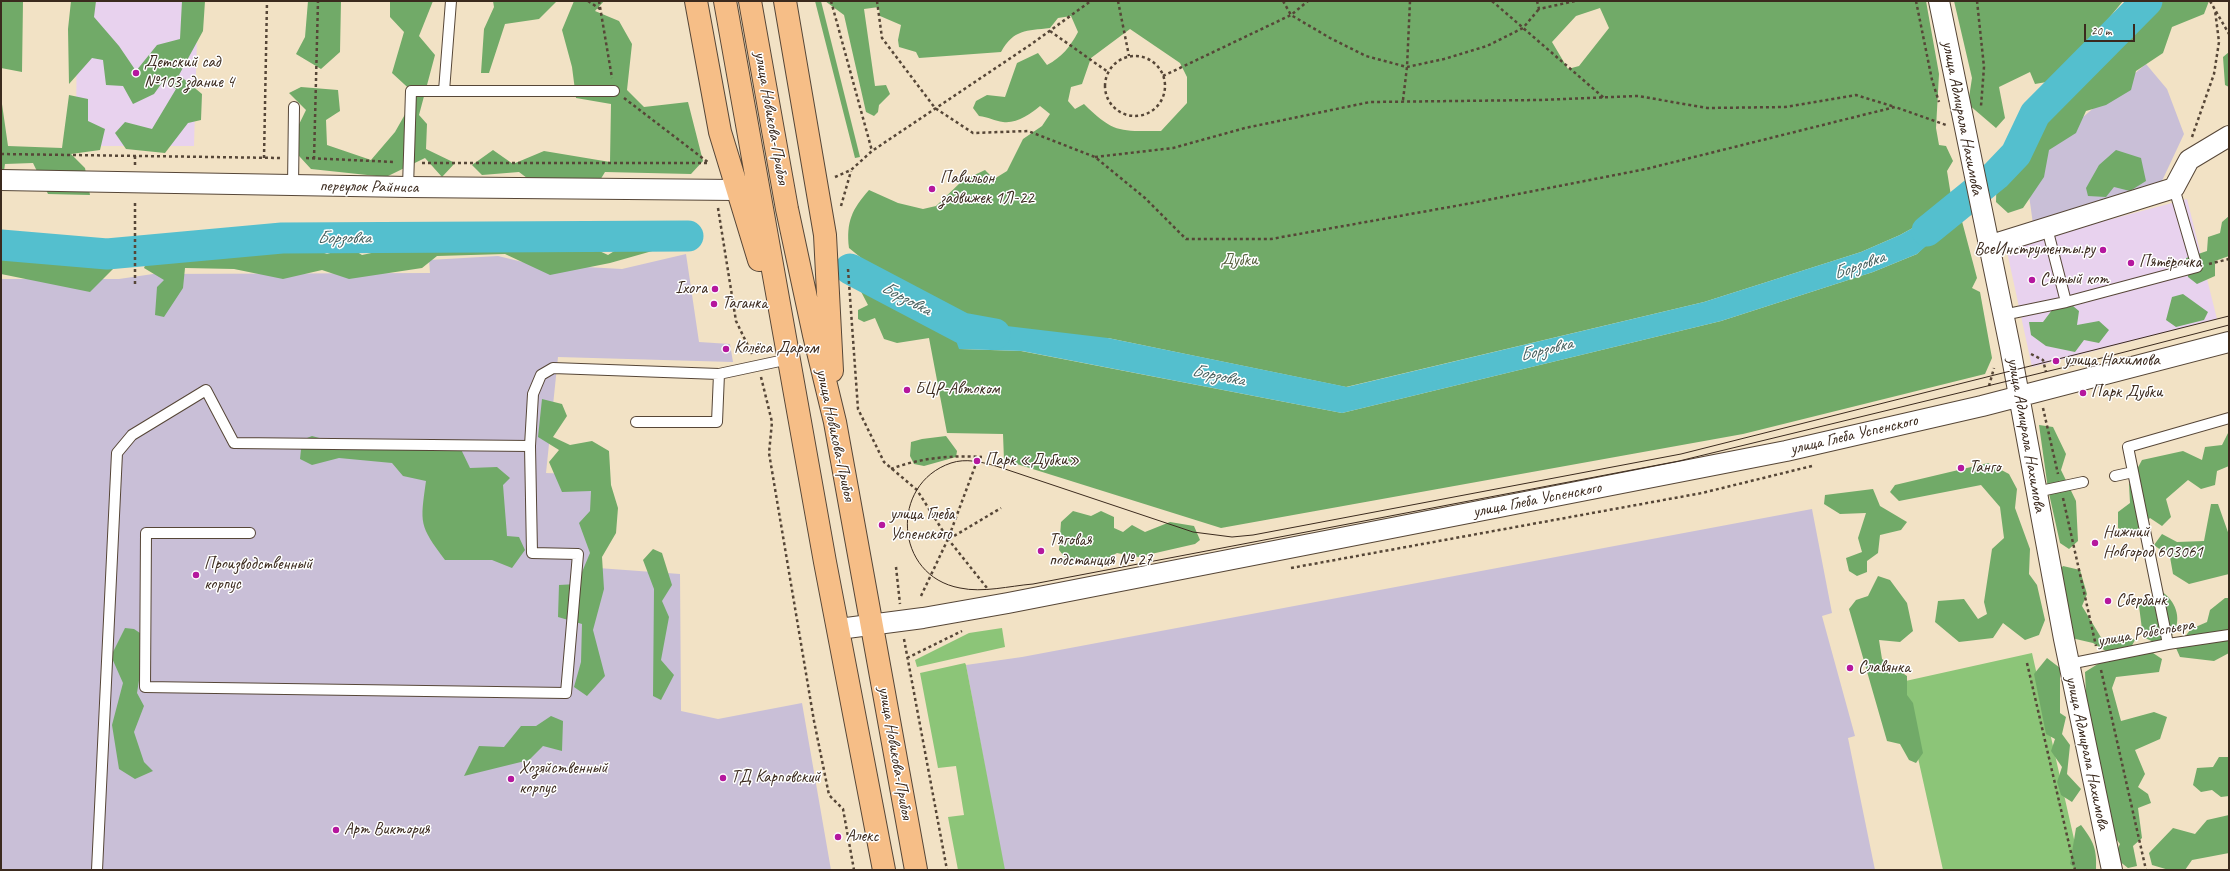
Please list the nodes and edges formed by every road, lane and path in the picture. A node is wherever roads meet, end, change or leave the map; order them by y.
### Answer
1 (267, 1) edge
2 (318, 1) edge
3 (451, 1) edge
4 (588, 1) edge
5 (599, 1) edge
6 (696, 1) edge
7 (725, 1) edge
8 (750, 1) edge
9 (784, 1) edge
10 (831, 1) edge
11 (877, 1) edge
12 (1091, 1) edge
13 (1118, 1) edge
14 (1283, 1) edge
15 (1308, 1) edge
16 (1410, 1) edge
17 (1492, 1) edge
18 (1537, 1) edge
19 (1575, 1) edge
20 (1916, 1) edge
21 (1939, 1) edge
22 (1977, 1) edge
23 (2210, 1) edge
24 (600, 9) junction
25 (1539, 9) junction
26 (2215, 10) junction
27 (1291, 14) junction
28 (1523, 28) junction
29 (1050, 31) junction
30 (2229, 34) edge
31 (1128, 56) junction
32 (1407, 67) junction
33 (1108, 72) junction
34 (1163, 76) junction
35 (444, 91) junction
36 (614, 91) junction
37 (1604, 98) junction
38 (1403, 100) junction
39 (1941, 106) dead end
40 (294, 107) dead end
41 (1896, 107) junction
42 (934, 108) junction
43 (1981, 112) dead end
44 (1945, 119) dead end
45 (2229, 136) edge
46 (2191, 138) dead end
47 (872, 150) junction
48 (1, 154) edge
49 (708, 155) dead end
50 (1095, 157) junction
51 (264, 158) junction
52 (294, 158) junction
53 (314, 159) junction
54 (409, 162) junction
55 (710, 163) junction
56 (851, 170) junction
57 (831, 179) dead end
58 (1, 180) edge
59 (293, 186) junction
60 (408, 187) junction
61 (2174, 188) junction
62 (714, 189) junction
63 (736, 190) junction
64 (840, 210) dead end
65 (135, 221) dead end
66 (2047, 228) junction
67 (1988, 246) junction
68 (2229, 259) edge
69 (846, 262) dead end
70 (2197, 267) junction
71 (135, 284) dead end
72 (2066, 302) junction
73 (2003, 315) junction
74 (784, 337) junction
75 (2229, 344) edge
76 (788, 359) junction
77 (758, 366) junction
78 (719, 374) junction
79 (2018, 397) junction
80 (2043, 408) dead end
81 (2229, 418) edge
82 (636, 422) dead end
83 (835, 422) junction
84 (530, 446) junction
85 (982, 457) dead end
86 (977, 461) dead end
87 (891, 469) junction
88 (2133, 472) junction
89 (2115, 476) dead end
90 (2083, 482) dead end
91 (2060, 487) junction
92 (2036, 492) junction
93 (1001, 508) dead end
94 (250, 533) dead end
95 (948, 539) junction
96 (987, 589) dead end
97 (921, 596) dead end
98 (871, 625) junction
99 (839, 630) junction
100 (2229, 635) edge
101 (2168, 644) junction
102 (907, 658) dead end
103 (2098, 658) junction
104 (2027, 663) dead end
105 (2069, 664) junction
106 (97, 870) edge
107 (854, 870) edge
108 (884, 870) edge
109 (916, 870) edge
110 (947, 870) edge
111 (2075, 870) edge
112 (2112, 870) edge
113 (2146, 870) edge

1 - 51 path
2 - 53 path
3 - 35 lane
4 - 24 path
5 - 24 path
6 - 63 main road
7 - 74 main road, улица Новикова-Прибоя
8 - 83 main road, улица Новикова-Прибоя
9 - 83 main road
10 - 47 path
11 - 42 path
12 - 29 path
13 - 31 path
14 - 27 path
15 - 27 path
16 - 32 path
17 - 28 path
18 - 25 path
19 - 25 path
20 - 39 path
21 - 67 street, улица Адмирала Нахимова
22 - 43 path
23 - 26 path
24 - 36 path
25 - 28 path
26 - 30 path
26 - 46 path
27 - 32 path
27 - 34 path
28 - 32 path
28 - 37 path
29 - 33 path
29 - 42 path
31 - 33 path
31 - 34 path
32 - 38 path
33 - 34 path
35 - 36 lane
35 - 54 lane
36 - 55 path
37 - 38 path
37 - 41 path
38 - 50 path
40 - 52 lane
41 - 44 path
41 - 50 path
42 - 47 path
42 - 50 path
45 - 61 street
47 - 56 path
48 - 51 path
49 - 55 path
51 - 52 path
52 - 53 path
52 - 59 lane
53 - 54 path
54 - 55 path
54 - 60 lane
55 - 62 path
56 - 57 path
56 - 64 path
58 - 59 street, переулок Райниса
59 - 60 street, переулок Райниса
60 - 62 street, переулок Райниса
61 - 66 street
61 - 70 lane
62 - 63 street, переулок Райниса
62 - 77 path
63 - 74 main road
65 - 71 path
66 - 67 street
66 - 72 lane
67 - 73 street, улица Адмирала Нахимова
68 - 70 path
69 - 87 path
70 - 72 lane
72 - 73 lane
73 - 79 street, улица Адмирала Нахимова
74 - 76 main road, улица Новикова-Прибоя
75 - 79 street, улица Глеба Успенского
76 - 77 lane
76 - 99 main road, улица Новикова-Прибоя
77 - 78 lane
77 - 107 path
78 - 82 lane
78 - 84 lane
79 - 92 street, улица Адмирала Нахимова
79 - 98 street, улица Глеба Успенского
80 - 91 path
81 - 88 lane
83 - 98 main road, улица Новикова-Прибоя
84 - 94 lane
84 - 106 lane
85 - 87 path
86 - 95 path
87 - 95 path
88 - 89 lane
88 - 101 lane
90 - 91 lane
91 - 92 lane
91 - 103 path
92 - 105 street, улица Адмирала Нахимова
93 - 95 path
95 - 96 path
95 - 97 path
98 - 99 street, улица Глеба Успенского
98 - 109 main road, улица Новикова-Прибоя
99 - 108 main road, улица Новикова-Прибоя
100 - 101 lane, улица Робеспьера
101 - 103 lane, улица Робеспьера
102 - 110 path
103 - 105 lane, улица Робеспьера
103 - 113 path
104 - 111 path
105 - 112 street, улица Адмирала Нахимова

